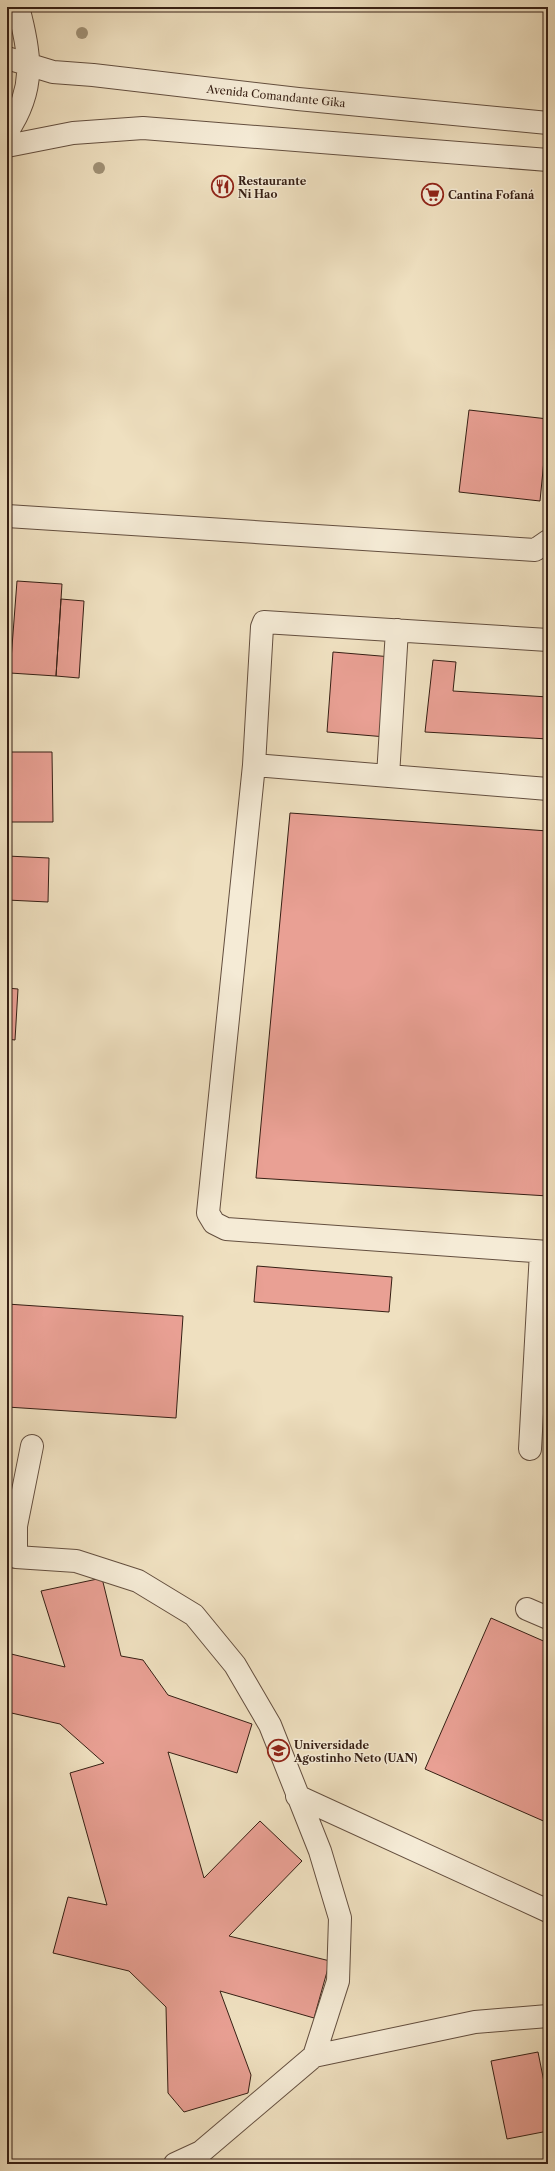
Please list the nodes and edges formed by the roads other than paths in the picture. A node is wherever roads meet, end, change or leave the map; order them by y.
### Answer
1 (18, 7) edge
2 (7, 58) edge
3 (29, 65) junction
4 (548, 123) edge
5 (7, 132) edge
6 (7, 146) edge
7 (548, 160) edge
8 (7, 516) edge
9 (548, 541) edge
10 (397, 630) junction
11 (548, 640) edge
12 (254, 765) junction
13 (388, 776) junction
14 (548, 789) edge
15 (544, 1252) edge
16 (32, 1446) dead end
17 (530, 1449) dead end
18 (12, 1557) edge
19 (527, 1609) dead end
20 (548, 1618) edge
21 (297, 1796) junction
22 (548, 1911) edge
23 (548, 2016) edge
24 (314, 2056) junction
25 (175, 2164) edge

1 - 3 street
2 - 3 street, Avenida Comandante Gika
3 - 4 street, Avenida Comandante Gika
3 - 5 street
6 - 7 street
8 - 9 street
10 - 11 street
10 - 12 street
10 - 13 street
12 - 13 street
12 - 15 street
13 - 14 street
15 - 17 street
16 - 18 street
18 - 21 street
19 - 20 street
21 - 22 street
21 - 24 street
23 - 24 street
24 - 25 street

